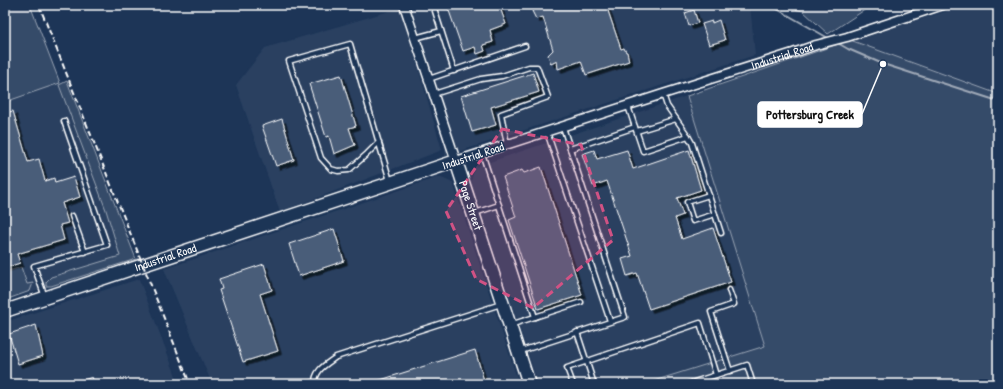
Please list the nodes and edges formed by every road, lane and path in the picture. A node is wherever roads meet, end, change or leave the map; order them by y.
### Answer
1 (404, 5) edge
2 (943, 5) edge
3 (434, 8) dead end
4 (441, 31) junction
5 (415, 38) junction
6 (525, 46) dead end
7 (454, 71) junction
8 (429, 79) junction
9 (434, 94) junction
10 (663, 94) junction
11 (628, 106) junction
12 (676, 119) junction
13 (64, 120) dead end
14 (563, 127) junction
15 (636, 129) junction
16 (547, 132) junction
17 (688, 136) junction
18 (379, 142) junction
19 (507, 145) junction
20 (570, 149) junction
21 (482, 153) junction
22 (456, 161) junction
23 (391, 183) junction
24 (708, 195) junction
25 (499, 205) junction
26 (474, 214) junction
27 (714, 214) junction
28 (72, 216) dead end
29 (721, 234) dead end
30 (85, 252) junction
31 (729, 290) dead end
32 (45, 298) junction
33 (581, 302) dead end
34 (503, 304) junction
35 (5, 311) edge
36 (535, 317) junction
37 (610, 321) junction
38 (510, 325) junction
39 (577, 332) junction
40 (518, 352) junction
41 (587, 361) junction
42 (730, 371) junction
43 (716, 375) junction
44 (315, 384) edge
45 (529, 384) edge
46 (573, 384) edge
47 (594, 384) edge
48 (688, 384) edge
49 (753, 384) edge

1 - 5 street, Page Street
2 - 10 street, Industrial Road
3 - 4 lane
4 - 5 lane
4 - 7 lane
5 - 8 street, Page Street
6 - 7 lane
7 - 8 lane
8 - 9 street, Page Street
9 - 19 lane
9 - 22 street, Page Street
10 - 11 street, Industrial Road
10 - 12 lane
11 - 14 street, Industrial Road
11 - 15 lane
12 - 15 lane
12 - 17 lane
13 - 30 lane
14 - 16 street, Industrial Road
14 - 20 lane
15 - 17 lane
15 - 20 lane
16 - 19 street, Industrial Road
16 - 37 lane
17 - 24 lane
18 - 18 lane
18 - 23 lane
19 - 21 street, Industrial Road
20 - 37 lane
21 - 22 street, Industrial Road
21 - 25 lane
22 - 23 street, Industrial Road
22 - 26 street, Page Street
23 - 32 street, Industrial Road
24 - 27 lane
24 - 27 lane
25 - 26 lane
25 - 36 lane
26 - 34 street, Page Street
27 - 29 lane
28 - 30 lane
30 - 32 lane
31 - 42 lane
32 - 35 street, Industrial Road
33 - 36 lane
34 - 38 street, Page Street
34 - 44 lane
36 - 38 lane
37 - 39 lane
38 - 40 street, Page Street
39 - 40 lane
39 - 41 lane
40 - 45 street, Page Street
41 - 43 lane
41 - 46 lane
41 - 47 lane
42 - 43 lane
42 - 49 lane
43 - 48 lane

